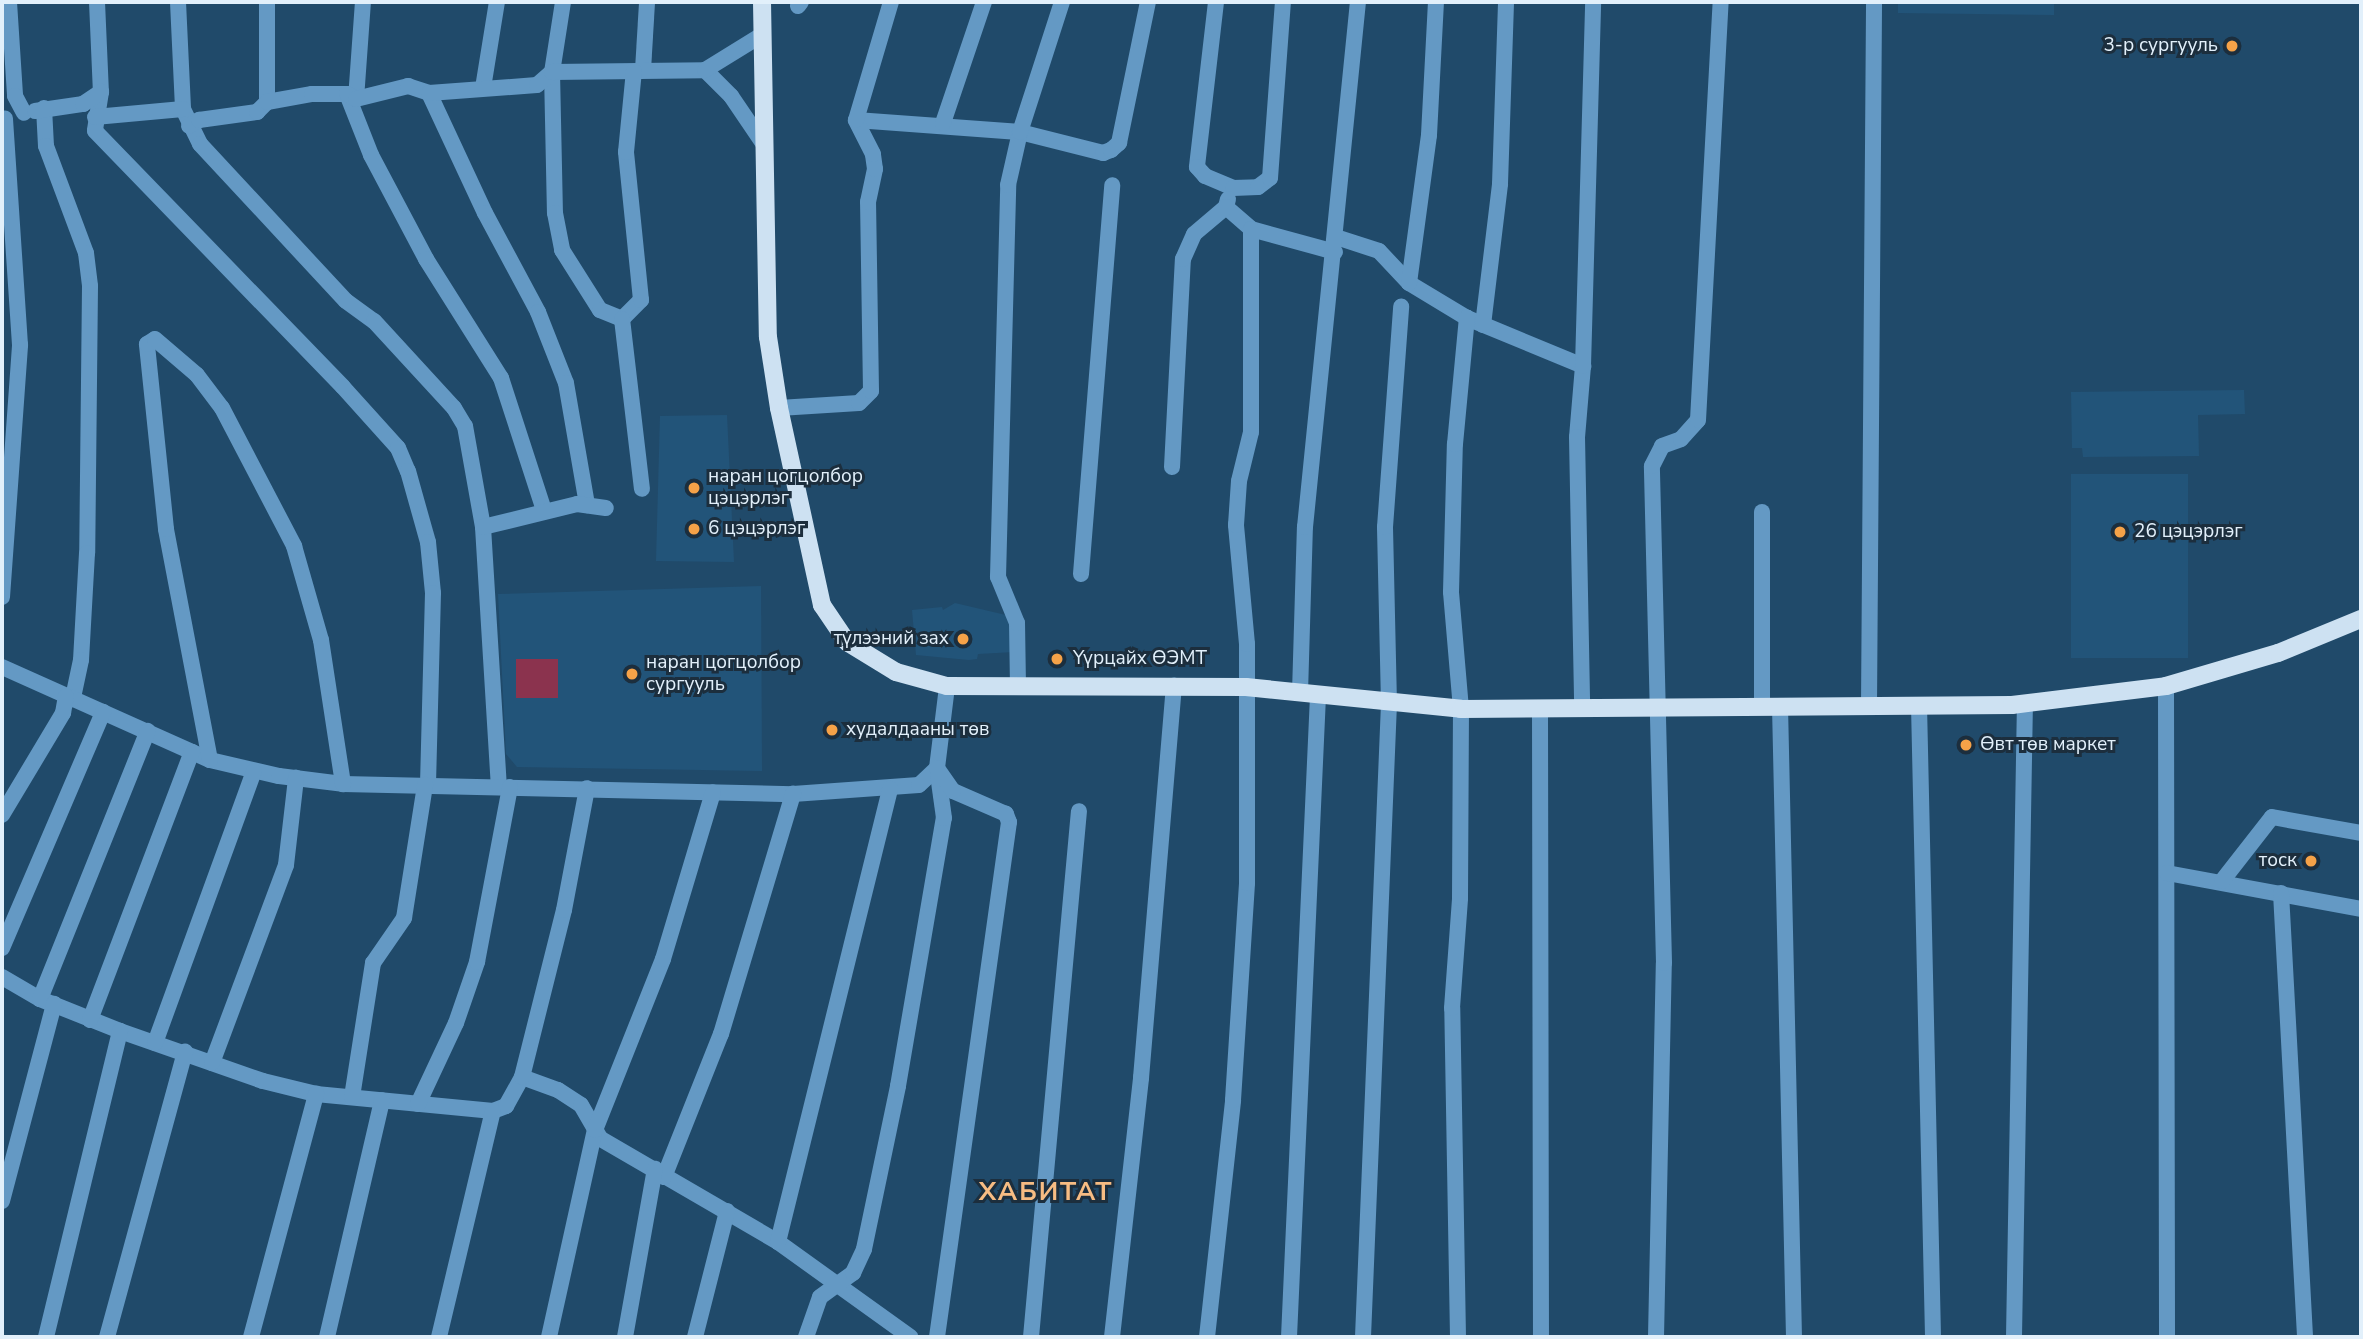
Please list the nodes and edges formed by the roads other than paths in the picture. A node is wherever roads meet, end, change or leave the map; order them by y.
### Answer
1 (9, 2) edge
2 (97, 2) edge
3 (178, 2) edge
4 (267, 2) edge
5 (363, 2) edge
6 (497, 2) edge
7 (563, 2) edge
8 (647, 2) edge
9 (762, 2) edge
10 (891, 2) edge
11 (984, 2) edge
12 (1062, 2) edge
13 (1148, 2) edge
14 (1216, 2) edge
15 (1283, 2) edge
16 (1358, 2) edge
17 (1436, 2) edge
18 (1506, 2) edge
19 (1593, 2) edge
20 (1721, 2) edge
21 (1874, 2) edge
22 (762, 35) junction
23 (639, 70) junction
24 (705, 71) junction
25 (552, 72) junction
26 (483, 88) junction
27 (101, 92) junction
28 (429, 93) junction
29 (351, 97) junction
30 (267, 102) junction
31 (44, 108) junction
32 (183, 110) junction
33 (24, 113) junction
34 (95, 117) junction
35 (3, 118) edge
36 (856, 120) junction
37 (943, 123) junction
38 (189, 125) junction
39 (1020, 132) junction
40 (763, 143) junction
41 (1112, 185) dead end
42 (1233, 188) junction
43 (1226, 207) junction
44 (1251, 229) junction
45 (1335, 244) junction
46 (1409, 283) junction
47 (1401, 307) dead end
48 (1467, 318) junction
49 (622, 319) junction
50 (1483, 325) junction
51 (1583, 366) junction
52 (779, 408) junction
53 (1172, 467) dead end
54 (642, 489) dead end
55 (587, 505) junction
56 (606, 508) dead end
57 (544, 510) junction
58 (1762, 512) dead end
59 (483, 527) junction
60 (1081, 574) dead end
61 (2, 597) edge
62 (2361, 619) edge
63 (2, 667) edge
64 (1174, 685) junction
65 (947, 686) junction
66 (1018, 686) junction
67 (2166, 686) junction
68 (1246, 687) junction
69 (1309, 694) junction
70 (70, 698) junction
71 (2025, 703) junction
72 (1389, 704) junction
73 (1919, 705) junction
74 (1771, 706) junction
75 (1869, 706) junction
76 (1659, 707) junction
77 (1540, 708) junction
78 (1582, 708) junction
79 (1461, 709) junction
80 (103, 712) junction
81 (148, 731) junction
82 (191, 752) junction
83 (210, 760) junction
84 (937, 768) junction
85 (254, 771) junction
86 (296, 778) junction
87 (343, 784) junction
88 (426, 785) junction
89 (504, 787) junction
90 (587, 788) junction
91 (890, 789) junction
92 (713, 792) junction
93 (793, 794) junction
94 (1079, 811) dead end
95 (2, 815) edge
96 (2361, 833) edge
97 (2167, 873) junction
98 (2222, 881) junction
99 (2281, 893) junction
100 (2361, 909) edge
101 (2, 948) edge
102 (2, 977) edge
103 (47, 1001) junction
104 (90, 1020) junction
105 (120, 1031) junction
106 (155, 1043) junction
107 (185, 1051) junction
108 (212, 1063) junction
109 (522, 1077) junction
110 (316, 1094) junction
111 (352, 1097) junction
112 (382, 1100) junction
113 (418, 1104) junction
114 (493, 1111) junction
115 (595, 1130) junction
116 (660, 1173) junction
117 (2, 1201) edge
118 (727, 1211) junction
119 (778, 1242) junction
120 (839, 1286) junction
121 (46, 1337) edge
122 (107, 1337) edge
123 (251, 1337) edge
124 (327, 1337) edge
125 (439, 1337) edge
126 (549, 1337) edge
127 (625, 1337) edge
128 (695, 1337) edge
129 (806, 1337) edge
130 (908, 1337) edge
131 (937, 1337) edge
132 (1031, 1337) edge
133 (1112, 1337) edge
134 (1207, 1337) edge
135 (1289, 1337) edge
136 (1363, 1337) edge
137 (1458, 1337) edge
138 (1541, 1337) edge
139 (1656, 1337) edge
140 (1794, 1337) edge
141 (1933, 1337) edge
142 (2014, 1337) edge
143 (2167, 1337) edge
144 (2305, 1337) edge

1 - 33 street
2 - 27 street
3 - 32 street
4 - 30 street
5 - 29 street
6 - 26 street
7 - 25 street
8 - 23 street
9 - 22 main road
10 - 36 street
11 - 37 street
12 - 39 street
13 - 39 street
14 - 42 street
15 - 42 street
16 - 45 street
17 - 46 street
18 - 50 street
19 - 51 street
20 - 76 street
21 - 75 street
22 - 24 street
22 - 40 main road
23 - 24 street
23 - 25 street
23 - 49 street
24 - 40 street
25 - 26 street
25 - 49 street
26 - 28 street
27 - 31 street
27 - 34 street
28 - 29 street
28 - 55 street
29 - 30 street
29 - 57 street
30 - 38 street
31 - 33 street
31 - 70 street
32 - 34 street
32 - 38 street
33 - 35 street
34 - 88 street
35 - 61 street
36 - 37 street
36 - 52 street
37 - 39 street
38 - 59 street
39 - 66 street
40 - 52 main road
41 - 60 street
42 - 43 street
43 - 44 street
43 - 53 street
44 - 45 street
44 - 68 street
45 - 46 street
45 - 69 street
46 - 48 street
47 - 72 street
48 - 50 street
48 - 79 street
49 - 54 street
50 - 51 street
51 - 78 street
52 - 65 main road
55 - 56 street
55 - 57 street
57 - 59 street
58 - 74 street
59 - 89 street
62 - 67 main road
63 - 70 street
64 - 66 main road
64 - 68 main road
64 - 133 street
65 - 66 main road
65 - 84 street
67 - 71 main road
67 - 97 street
68 - 69 main road
68 - 134 street
69 - 72 main road
69 - 135 street
70 - 80 street
70 - 95 street
71 - 73 main road
71 - 142 street
72 - 79 main road
72 - 136 street
73 - 75 main road
73 - 141 street
74 - 75 main road
74 - 76 main road
74 - 140 street
76 - 78 main road
76 - 139 street
77 - 78 main road
77 - 79 main road
77 - 138 street
79 - 137 street
80 - 81 street
80 - 101 street
81 - 82 street
81 - 103 street
82 - 83 street
82 - 104 street
83 - 85 street
83 - 87 street
84 - 91 street
84 - 120 street
84 - 131 street
85 - 86 street
85 - 106 street
86 - 87 street
86 - 108 street
87 - 88 street
88 - 89 street
88 - 111 street
89 - 90 street
89 - 113 street
90 - 92 street
90 - 109 street
91 - 93 street
91 - 119 street
92 - 93 street
92 - 115 street
93 - 116 street
94 - 132 street
96 - 98 street
97 - 98 street
97 - 143 street
98 - 99 street
99 - 100 street
99 - 144 street
102 - 103 street
103 - 104 street
103 - 117 street
104 - 105 street
105 - 106 street
105 - 121 street
106 - 107 street
107 - 108 street
107 - 122 street
108 - 110 street
109 - 114 street
109 - 115 street
110 - 111 street
110 - 123 street
111 - 112 street
112 - 113 street
112 - 124 street
113 - 114 street
114 - 125 street
115 - 116 street
115 - 126 street
116 - 118 street
116 - 127 street
118 - 119 street
118 - 128 street
119 - 120 street
120 - 129 street
120 - 130 street

